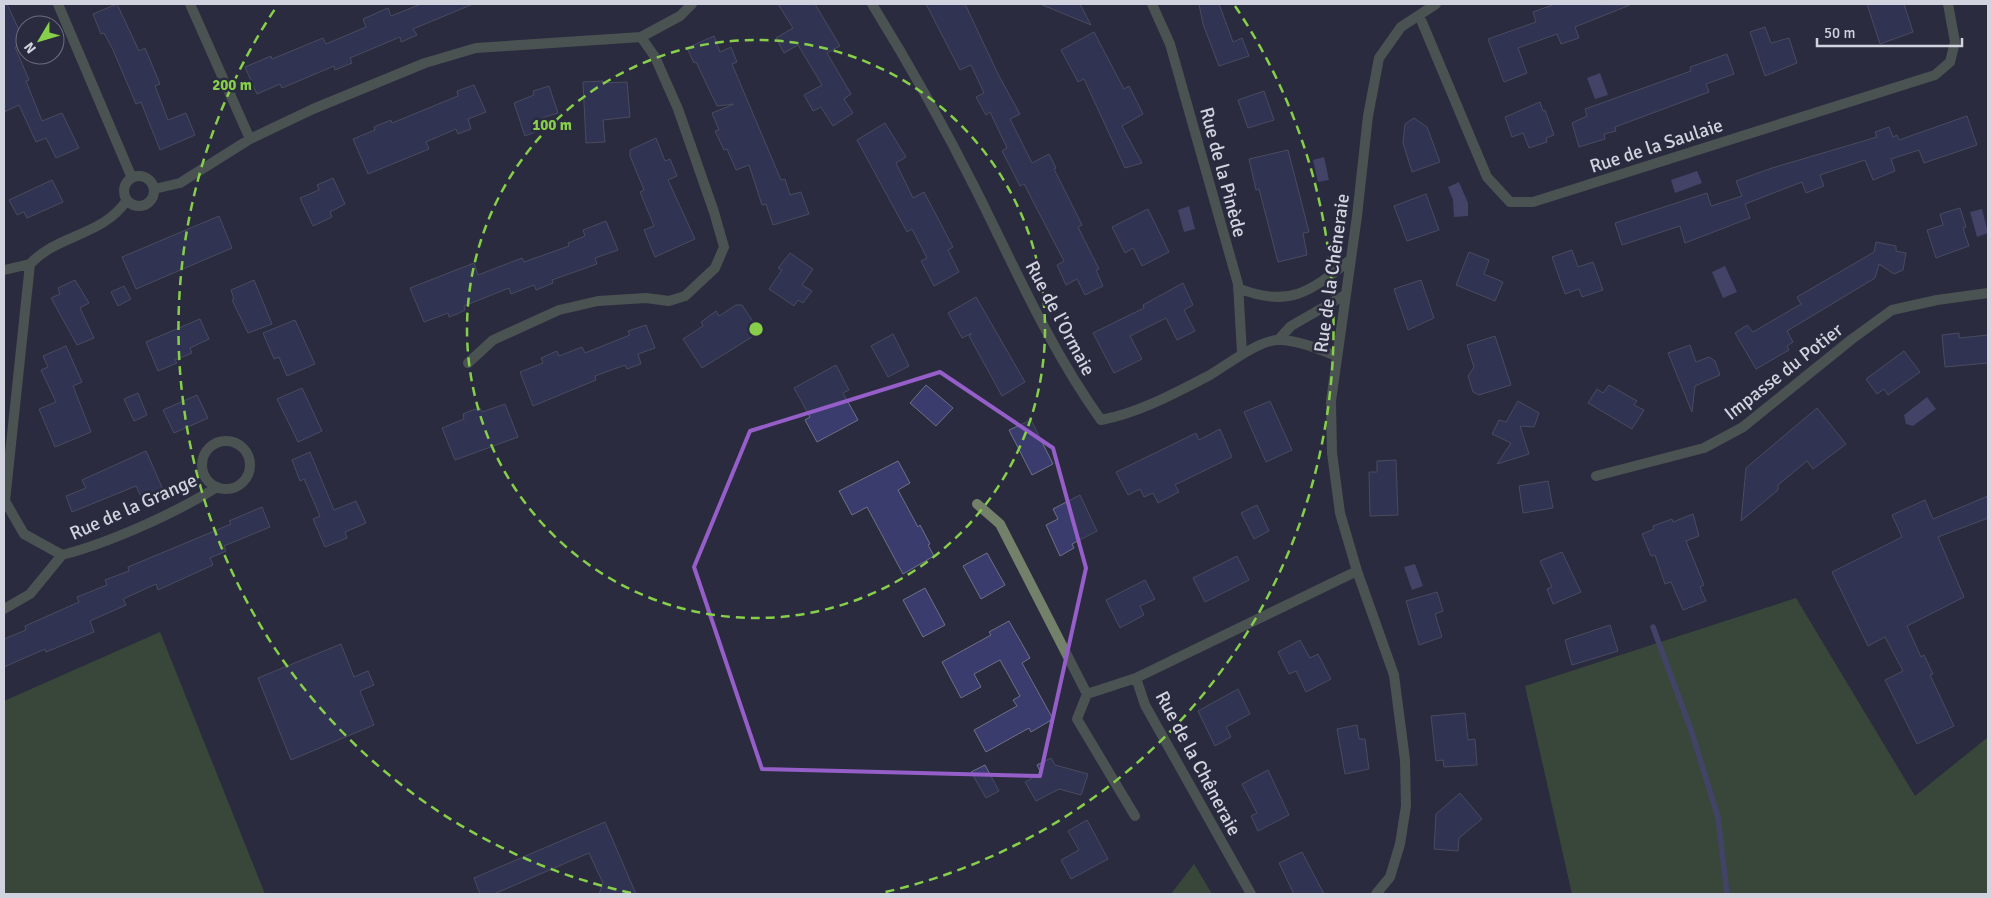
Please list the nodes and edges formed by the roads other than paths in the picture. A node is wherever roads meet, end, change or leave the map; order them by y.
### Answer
1 (58, 4) edge
2 (190, 4) edge
3 (692, 4) edge
4 (872, 4) edge
5 (1152, 4) edge
6 (1436, 4) edge
7 (1948, 4) edge
8 (1419, 15) junction
9 (641, 37) junction
10 (250, 139) junction
11 (132, 178) junction
12 (154, 190) junction
13 (127, 200) junction
14 (1350, 260) junction
15 (30, 264) junction
16 (4, 270) edge
17 (1238, 288) junction
18 (1988, 293) edge
19 (1345, 295) junction
20 (1280, 339) junction
21 (1242, 353) junction
22 (1336, 356) junction
23 (468, 363) dead end
24 (1596, 476) dead end
25 (217, 487) junction
26 (4, 504) edge
27 (977, 504) dead end
28 (62, 554) junction
29 (1357, 571) junction
30 (4, 609) edge
31 (1136, 678) junction
32 (1087, 694) junction
33 (1135, 816) dead end
34 (1251, 894) edge
35 (1376, 894) edge

1 - 11 street
2 - 10 street
3 - 9 street
4 - 21 street, Rue de l'Ormaie
5 - 17 street, Rue de la Pinède
6 - 8 street, Rue de la Chêneraie
7 - 8 street, Rue de la Saulaie
8 - 14 street, Rue de la Chêneraie
9 - 10 street
9 - 23 street
10 - 12 street
11 - 12 street
11 - 13 street
12 - 13 street
13 - 15 street
14 - 17 street
14 - 19 street, Rue de la Chêneraie
15 - 16 street
15 - 26 street, Rue de la Grange
17 - 21 street, Rue de la Pinède
18 - 24 street, Impasse du Potier
19 - 20 street
19 - 22 street, Rue de la Chêneraie
20 - 21 street, Rue de l'Ormaie
20 - 22 street
22 - 29 street, Rue de la Chêneraie
25 - 25 street, Rue de la Grange
25 - 28 street, Rue de la Grange
26 - 28 street, Rue de la Grange
27 - 32 street
28 - 30 street, Rue de la Grange
29 - 31 street, Rue de la Chêneraie
29 - 35 street, Rue de la Chêneraie
31 - 32 street
31 - 34 street, Rue de la Chêneraie
32 - 33 street

